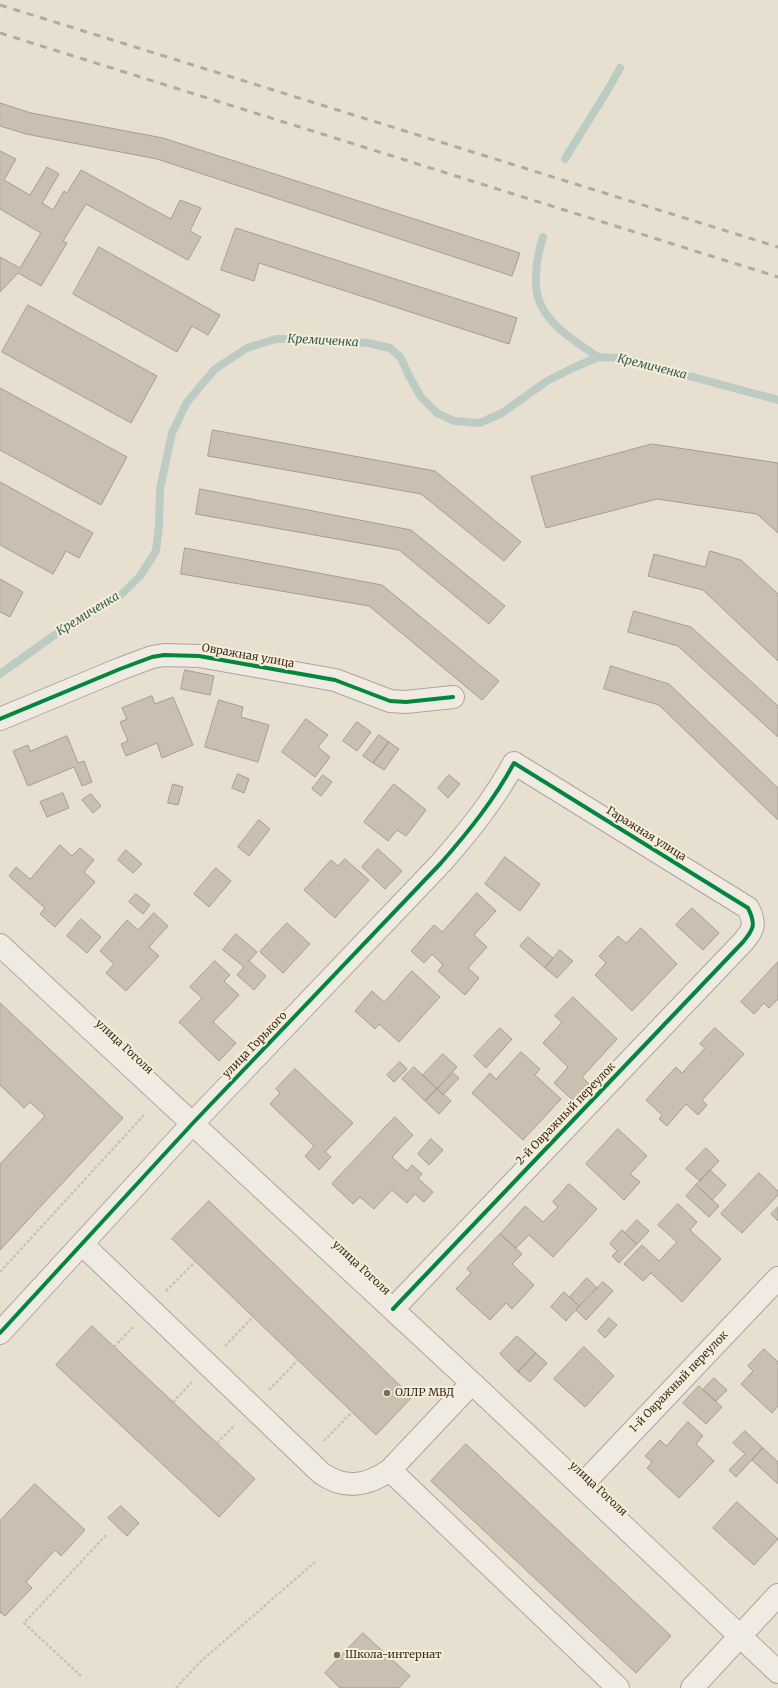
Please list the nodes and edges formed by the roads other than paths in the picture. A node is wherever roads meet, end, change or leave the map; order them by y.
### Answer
1 (453, 697) dead end
2 (0, 719) edge
3 (514, 763) joint
4 (752, 931) joint
5 (0, 945) edge
6 (193, 1123) junction
7 (82, 1244) junction
8 (778, 1278) edge
9 (393, 1309) junction
10 (2, 1327) edge
11 (472, 1383) junction
12 (390, 1470) junction
13 (581, 1486) junction
14 (778, 1595) edge
15 (740, 1636) junction
16 (778, 1672) edge
17 (618, 1688) edge
18 (692, 1688) edge

1 - 2 street, Овражная улица
3 - 4 street, Гаражная улица
3 - 6 street, улица Горького
4 - 9 street, 2-й Овражный переулок
5 - 6 street, улица Гоголя
6 - 7 street, улица Горького
6 - 9 street, улица Гоголя
7 - 10 street, улица Горького
7 - 12 street
8 - 13 street, 1-й Овражный переулок
9 - 11 street, улица Гоголя
11 - 12 street
11 - 13 street, улица Гоголя
12 - 17 street
13 - 15 street, улица Гоголя
14 - 15 street
15 - 16 street, улица Гоголя
15 - 18 street

